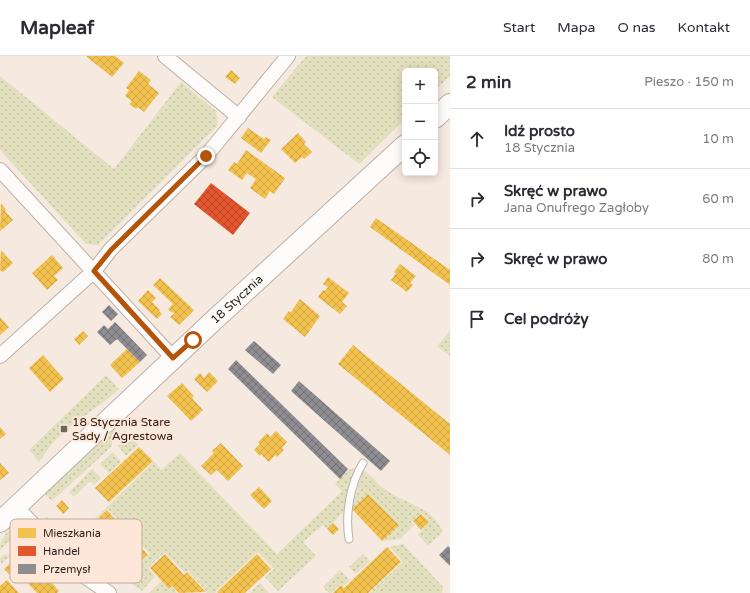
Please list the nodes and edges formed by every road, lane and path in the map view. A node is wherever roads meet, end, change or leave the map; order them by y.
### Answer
1 (165, 56) edge
2 (288, 56) edge
3 (450, 104) edge
4 (438, 115) edge
5 (239, 117) junction
6 (402, 148) edge
7 (0, 170) edge
8 (94, 271) junction
9 (0, 356) edge
10 (173, 358) junction
11 (363, 463) dead end
12 (16, 506) junction
13 (29, 519) edge
14 (0, 522) edge
15 (349, 539) dead end
16 (94, 583) edge
17 (109, 593) edge

1 - 5 street
2 - 5 street
3 - 4 main road
5 - 8 street
6 - 10 main road, 18 Stycznia
7 - 8 street
8 - 9 street
8 - 10 street
10 - 12 main road, 18 Stycznia
11 - 15 lane
12 - 13 street
12 - 14 main road, 18 Stycznia
16 - 17 street

